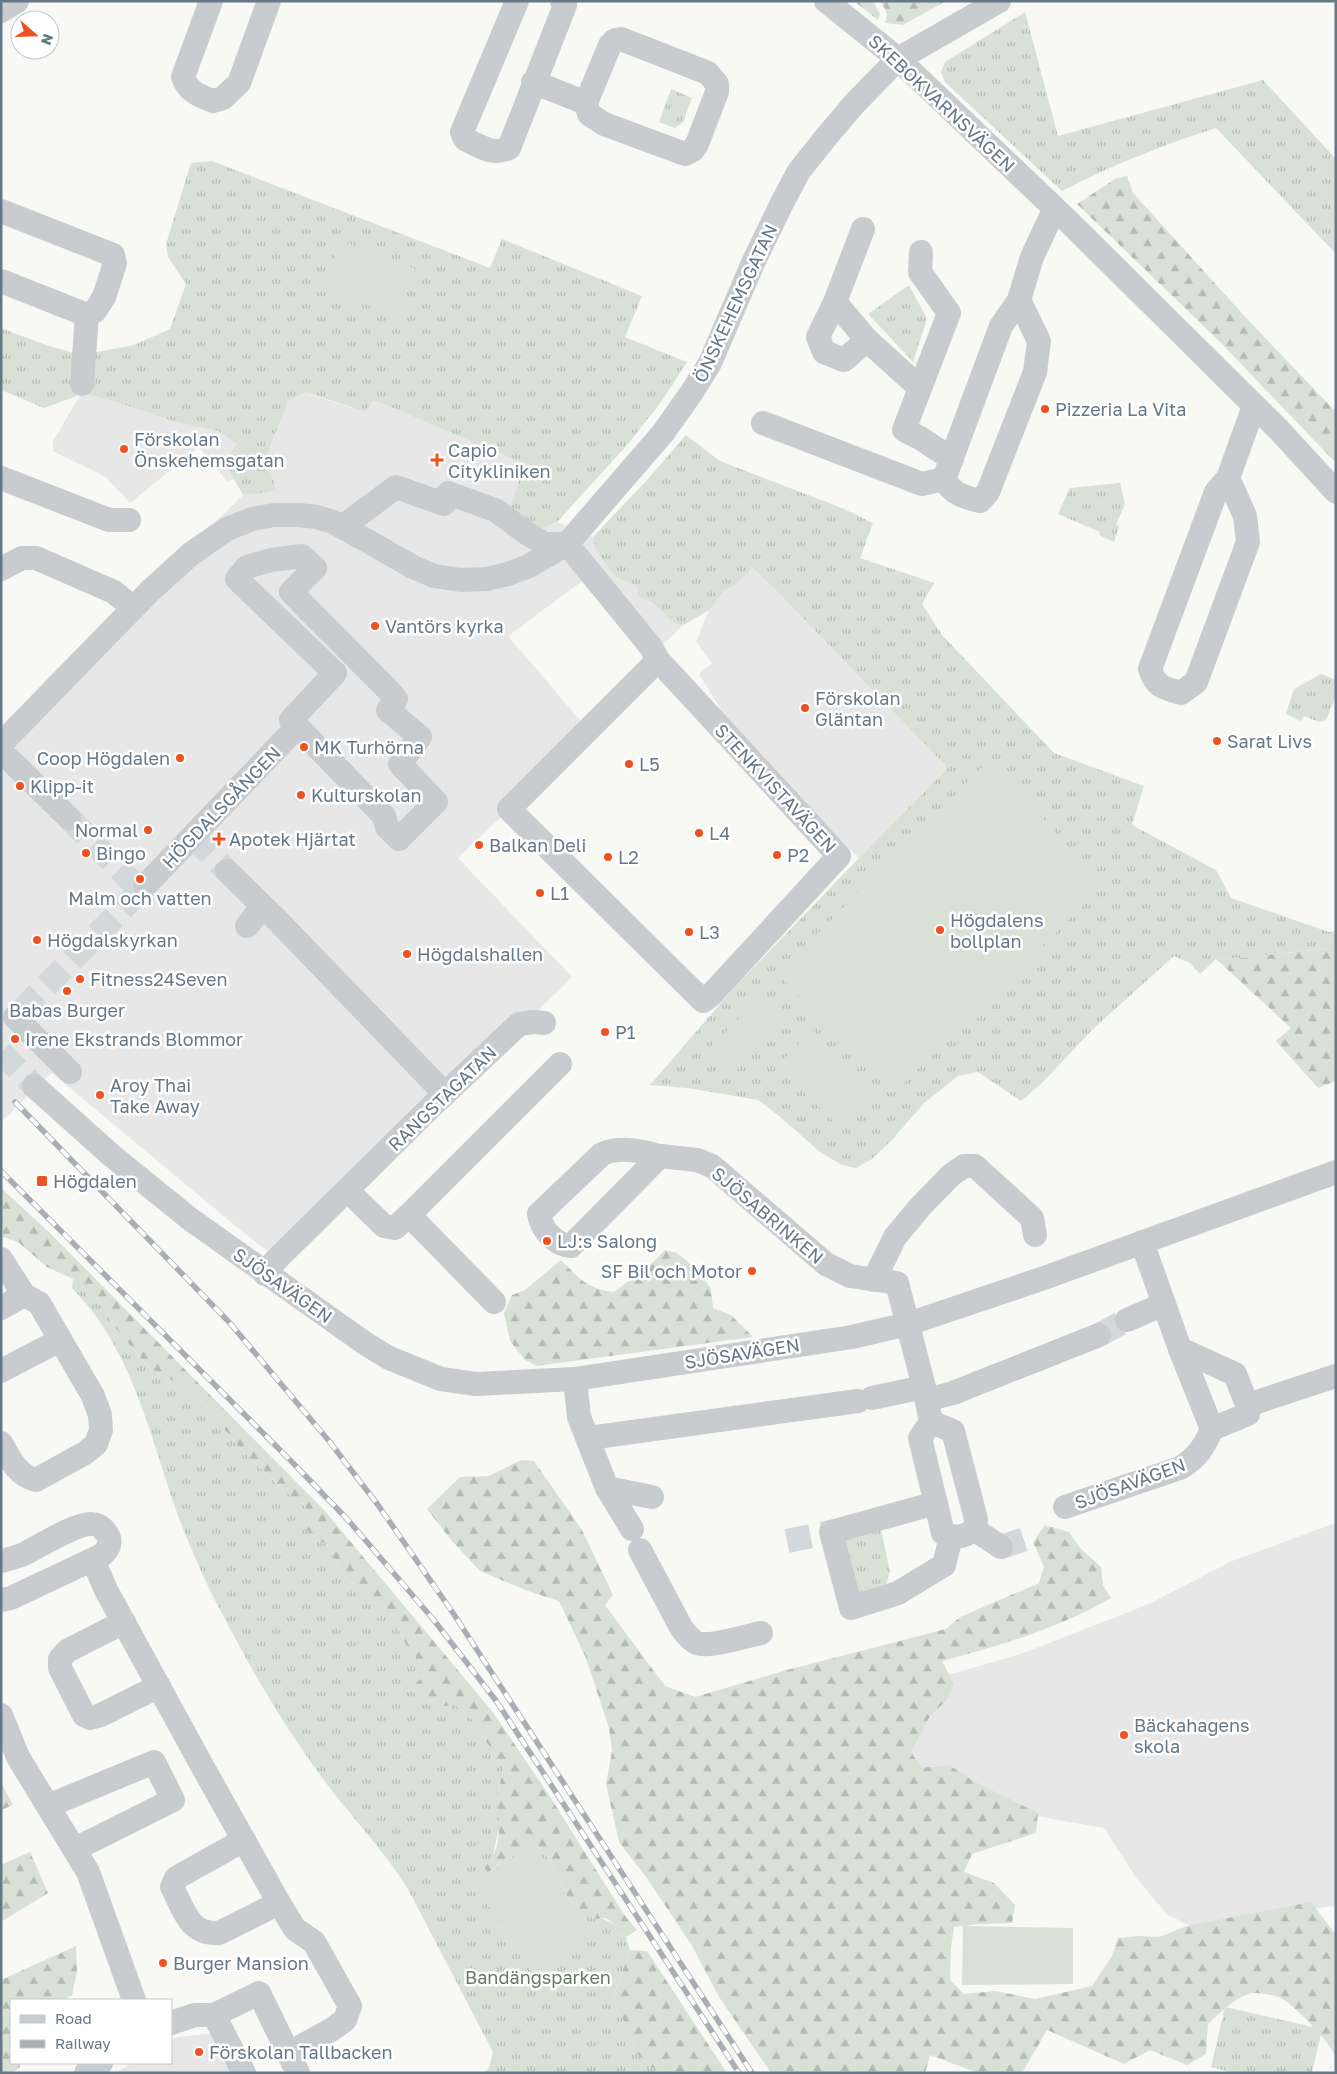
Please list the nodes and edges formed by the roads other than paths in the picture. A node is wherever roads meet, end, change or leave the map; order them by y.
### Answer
1 (17, 1) edge
2 (211, 1) edge
3 (269, 1) edge
4 (517, 1) edge
5 (562, 1) edge
6 (826, 1) edge
7 (999, 1) edge
8 (1, 11) edge
9 (898, 59) junction
10 (533, 82) junction
11 (586, 103) junction
12 (1054, 210) junction
13 (1, 211) edge
14 (863, 229) dead end
15 (921, 252) dead end
16 (1, 281) edge
17 (1019, 300) junction
18 (835, 302) junction
19 (87, 315) junction
20 (867, 340) junction
21 (82, 384) dead end
22 (920, 388) junction
23 (1254, 406) junction
24 (763, 423) dead end
25 (948, 469) junction
26 (1, 478) edge
27 (1228, 478) junction
28 (1336, 492) edge
29 (129, 520) dead end
30 (342, 527) junction
31 (567, 544) junction
32 (1, 569) edge
33 (133, 608) junction
34 (658, 660) junction
35 (297, 727) junction
36 (5, 752) edge
37 (69, 818) tunnel mouth
38 (227, 871) tunnel mouth
39 (145, 886) tunnel mouth
40 (262, 907) junction
41 (247, 926) dead end
42 (13, 1020) edge
43 (544, 1023) dead end
44 (560, 1064) dead end
45 (70, 1072) dead end
46 (34, 1086) tunnel mouth
47 (445, 1094) junction
48 (660, 1156) junction
49 (1336, 1172) edge
50 (347, 1190) junction
51 (409, 1215) junction
52 (1035, 1235) dead end
53 (1142, 1242) junction
54 (1, 1260) edge
55 (265, 1274) junction
56 (874, 1280) junction
57 (24, 1295) junction
58 (494, 1302) dead end
59 (1164, 1304) junction
60 (1, 1308) edge
61 (1127, 1320) tunnel mouth
62 (908, 1324) junction
63 (1099, 1335) tunnel mouth
64 (60, 1340) junction
65 (1180, 1349) junction
66 (1, 1371) edge
67 (1336, 1376) edge
68 (575, 1378) junction
69 (927, 1403) junction
70 (1248, 1407) junction
71 (1212, 1430) junction
72 (588, 1438) junction
73 (1, 1443) edge
74 (607, 1488) junction
75 (652, 1497) dead end
76 (936, 1503) junction
77 (1065, 1507) dead end
78 (975, 1530) junction
79 (951, 1537) junction
80 (1001, 1546) dead end
81 (93, 1560) junction
82 (1, 1561) edge
83 (1, 1600) edge
84 (124, 1622) junction
85 (761, 1633) dead end
86 (159, 1686) junction
87 (1, 1715) edge
88 (48, 1806) junction
89 (244, 1840) junction
90 (75, 1849) junction
91 (279, 1903) junction
92 (134, 1999) edge
93 (214, 2015) junction
94 (172, 2023) edge
95 (293, 2063) edge
96 (99, 2064) edge
97 (86, 2073) edge
98 (244, 2073) edge

1 - 8 street
2 - 3 street
4 - 10 street
5 - 10 street
6 - 9 street, SKEBOKVARNSVÄGEN
7 - 9 street, ÖNSKEHEMSGATAN
9 - 12 street, SKEBOKVARNSVÄGEN
9 - 31 street, ÖNSKEHEMSGATAN
10 - 11 street
11 - 11 street
12 - 17 street
12 - 23 street, SKEBOKVARNSVÄGEN
13 - 19 street
14 - 18 street
15 - 22 street
16 - 19 street
17 - 25 street
17 - 25 street
18 - 20 street
18 - 20 street
19 - 21 street
20 - 22 street
22 - 25 street
23 - 27 street
23 - 28 street, SKEBOKVARNSVÄGEN
24 - 25 street
26 - 29 street
27 - 27 street
30 - 31 street, ÖNSKEHEMSGATAN
30 - 31 street
30 - 33 street, ÖNSKEHEMSGATAN
31 - 34 street
32 - 33 street
33 - 36 street, ÖNSKEHEMSGATAN
34 - 34 street, STENKVISTAVÄGEN
35 - 35 street
35 - 39 street, HÖGDALSGÅNGEN
36 - 37 street, ÖNSKEHEMSGATAN
38 - 40 street
40 - 41 street
40 - 47 street
42 - 45 street
43 - 47 street, RANGSTAGATAN
44 - 51 street
46 - 55 street, SJÖSAVÄGEN
47 - 50 street, RANGSTAGATAN
48 - 48 street, SJÖSABRINKEN
48 - 56 street, SJÖSABRINKEN
49 - 53 street, SJÖSAVÄGEN
50 - 51 street
50 - 55 street, RANGSTAGATAN
51 - 58 street
52 - 56 street
53 - 59 street
53 - 62 street, SJÖSAVÄGEN
54 - 57 street
55 - 68 street, SJÖSAVÄGEN
56 - 62 street, SJÖSABRINKEN
57 - 60 street
57 - 64 street
59 - 61 street
59 - 65 street
62 - 68 street, SJÖSAVÄGEN
62 - 69 street
63 - 69 street
64 - 66 street
64 - 73 street
65 - 70 street
65 - 71 street
67 - 70 street
68 - 72 street
69 - 72 street
69 - 76 street
69 - 78 street
70 - 71 street
71 - 77 street, SJÖSAVÄGEN
72 - 74 street
74 - 75 street
74 - 85 street
76 - 79 street
76 - 79 street
78 - 79 street
78 - 80 street
81 - 82 street
81 - 83 street
81 - 84 street
84 - 86 street
84 - 86 street
86 - 89 street
87 - 88 street
88 - 90 street
88 - 90 street
89 - 91 street
89 - 91 street
90 - 92 street
91 - 95 street
93 - 94 street
93 - 95 street
93 - 98 street
96 - 97 street

